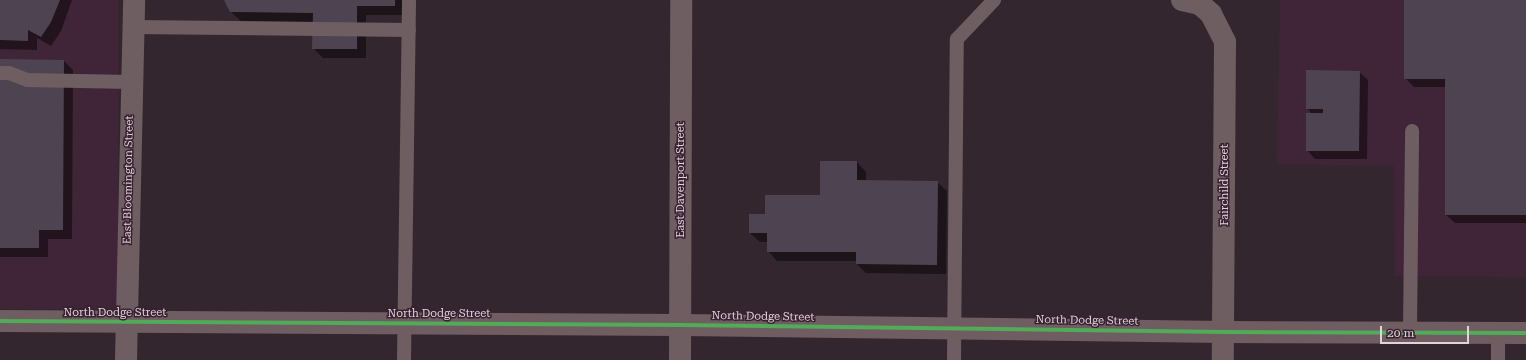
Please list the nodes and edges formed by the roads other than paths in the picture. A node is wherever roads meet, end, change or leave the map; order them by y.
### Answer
1 (134, 0) edge
2 (409, 0) edge
3 (681, 0) edge
4 (994, 0) edge
5 (1182, 0) edge
6 (133, 27) junction
7 (409, 30) junction
8 (0, 73) edge
9 (132, 82) junction
10 (1412, 131) dead end
11 (0, 321) edge
12 (126, 322) junction
13 (405, 323) junction
14 (681, 325) junction
15 (955, 328) junction
16 (1410, 331) junction
17 (1224, 332) junction
18 (1498, 332) junction
19 (1526, 332) edge
20 (126, 360) edge
21 (404, 360) edge
22 (680, 360) edge
23 (954, 360) edge
24 (1223, 360) edge
25 (1498, 360) edge

1 - 6 street, East Bloomington Street
2 - 7 lane
3 - 14 street, East Davenport Street
4 - 15 lane
5 - 17 street, Fairchild Street
6 - 7 lane
6 - 9 street, East Bloomington Street
7 - 13 lane
8 - 9 lane
9 - 12 street, East Bloomington Street
10 - 16 lane
11 - 12 main road, North Dodge Street
12 - 13 main road, North Dodge Street
12 - 20 street, East Bloomington Street
13 - 14 main road, North Dodge Street
13 - 21 lane
14 - 15 main road, North Dodge Street
14 - 22 street, East Davenport Street
15 - 17 main road, North Dodge Street
15 - 23 lane
16 - 17 main road, North Dodge Street
16 - 18 main road, North Dodge Street
17 - 24 street, Fairchild Street
18 - 19 main road, North Dodge Street
18 - 25 lane

